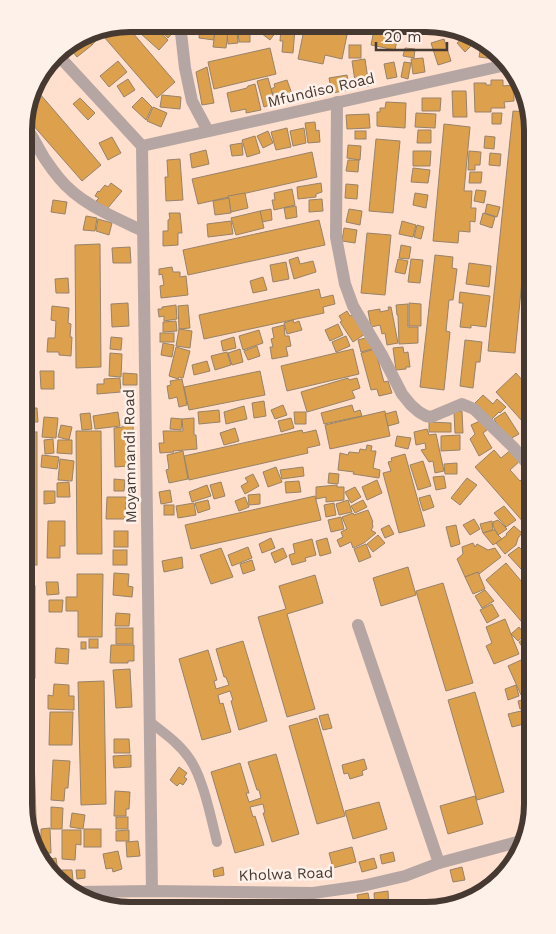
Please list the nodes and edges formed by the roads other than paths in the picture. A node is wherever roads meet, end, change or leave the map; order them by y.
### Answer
1 (181, 32) edge
2 (63, 60) edge
3 (499, 66) edge
4 (337, 102) junction
5 (208, 131) junction
6 (32, 136) edge
7 (142, 146) junction
8 (144, 231) junction
9 (524, 459) edge
10 (358, 625) dead end
11 (150, 722) junction
12 (217, 842) dead end
13 (515, 843) edge
14 (439, 863) junction
15 (152, 891) junction
16 (89, 892) edge

1 - 5 street
2 - 7 street
3 - 4 street, Mfundiso Road
4 - 5 street, Mfundiso Road
4 - 9 street
5 - 7 street, Mfundiso Road
6 - 8 street
7 - 8 street, Moyamnandi Road
8 - 11 street, Moyamnandi Road
10 - 14 street
11 - 12 lane
11 - 15 street, Moyamnandi Road
13 - 14 street, Kholwa Road
14 - 15 street, Kholwa Road
15 - 16 street, Kholwa Road

